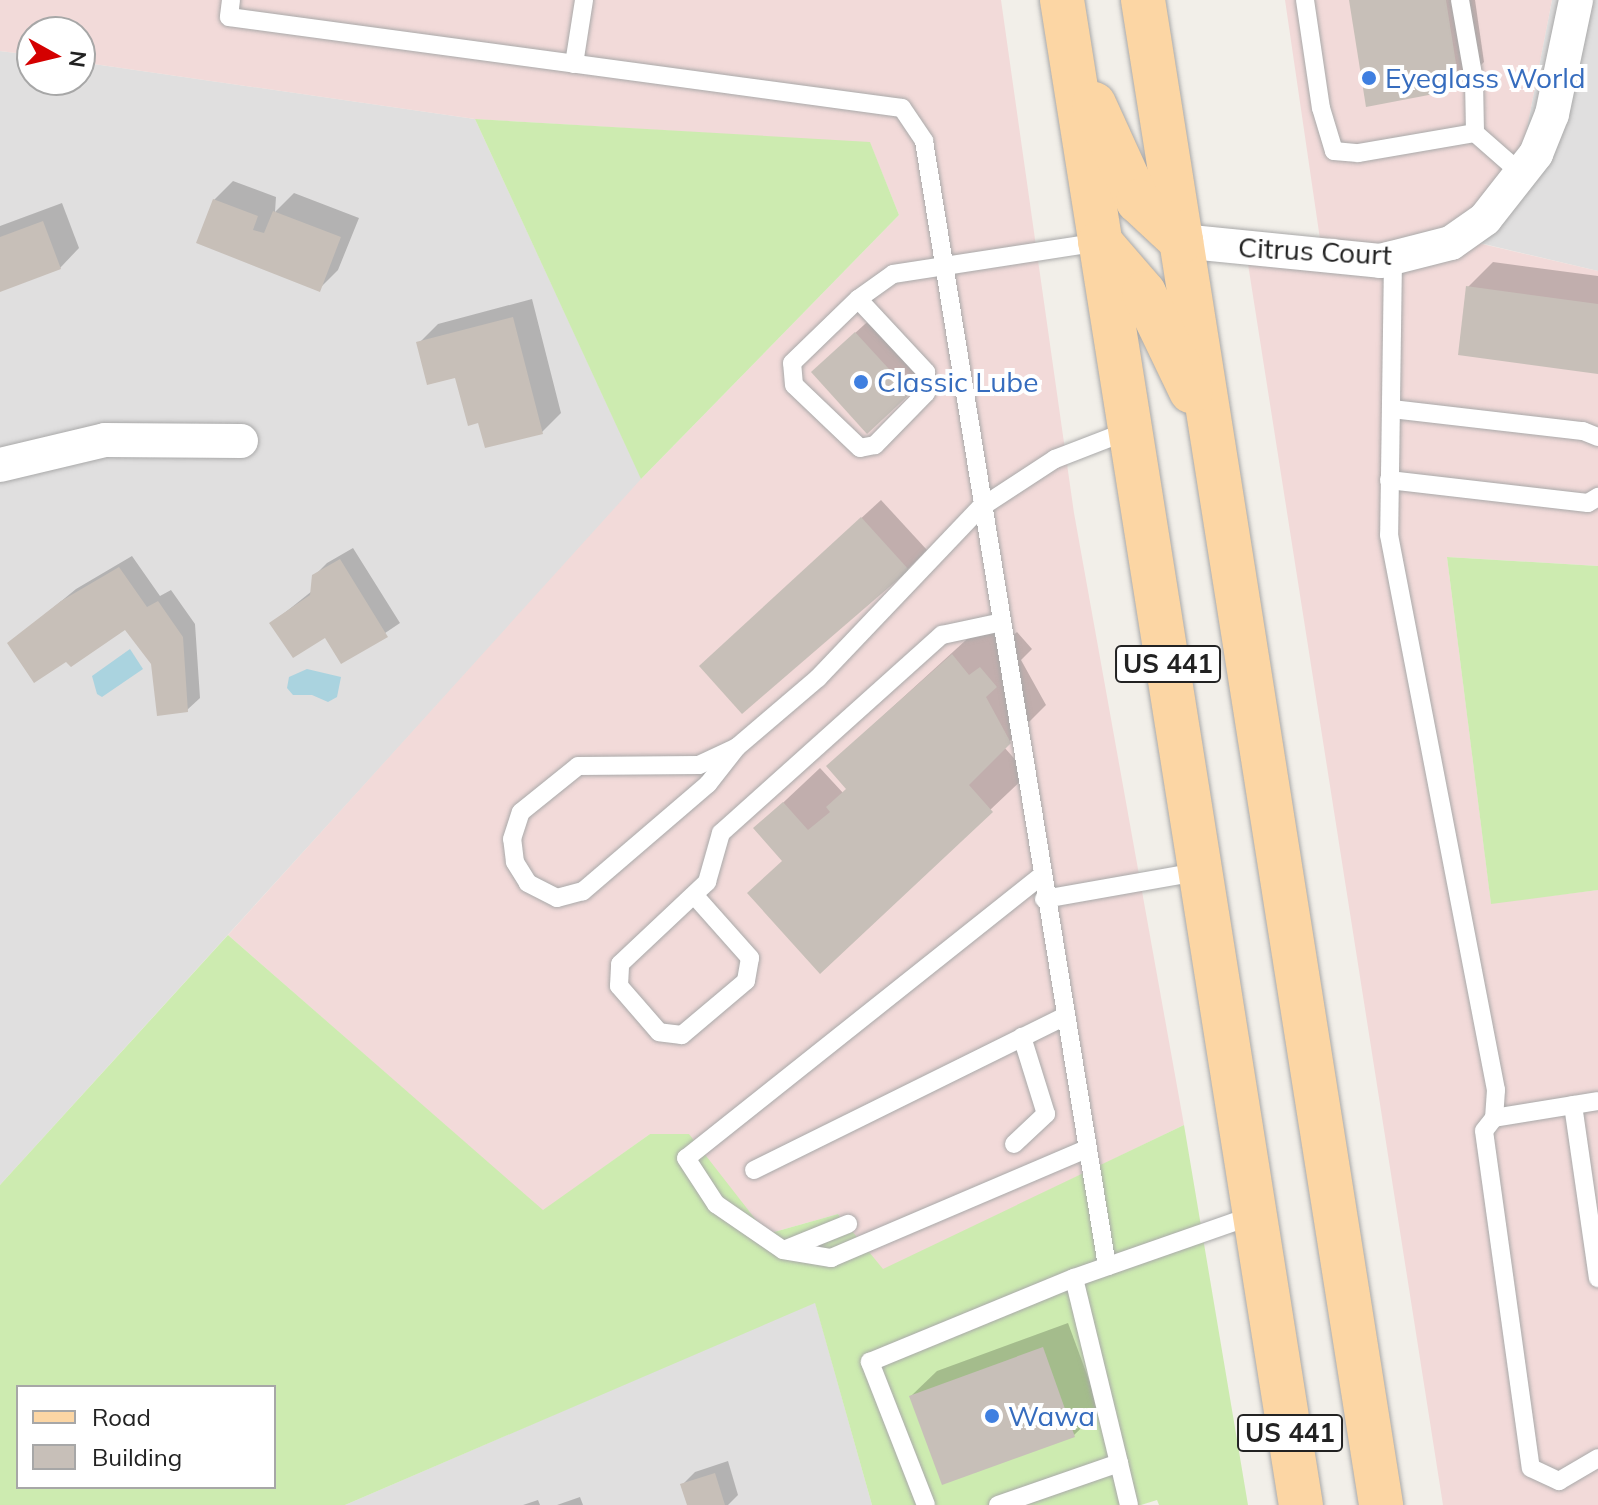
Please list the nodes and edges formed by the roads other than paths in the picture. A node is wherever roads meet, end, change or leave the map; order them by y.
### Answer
1 (231, 0) edge
2 (584, 0) edge
3 (1062, 0) edge
4 (1143, 0) edge
5 (1305, 0) edge
6 (1460, 0) edge
7 (1576, 0) edge
8 (1070, 51) junction
9 (574, 64) junction
10 (1475, 133) junction
11 (1523, 175) junction
12 (1181, 241) junction
13 (1100, 242) junction
14 (1393, 259) junction
15 (944, 267) junction
16 (858, 299) junction
17 (1392, 409) junction
18 (1130, 430) junction
19 (1212, 437) junction
20 (1598, 437) edge
21 (241, 441) dead end
22 (0, 465) edge
23 (1389, 480) junction
24 (1598, 497) edge
25 (980, 508) junction
26 (1002, 622) junction
27 (737, 747) junction
28 (1202, 871) junction
29 (1041, 876) junction
30 (695, 896) junction
31 (1044, 899) junction
32 (1063, 1017) junction
33 (1022, 1037) junction
34 (1598, 1101) edge
35 (1573, 1105) junction
36 (1494, 1118) junction
37 (1014, 1144) dead end
38 (1086, 1149) junction
39 (754, 1170) dead end
40 (1256, 1214) junction
41 (848, 1224) dead end
42 (783, 1250) junction
43 (1107, 1266) junction
44 (1074, 1278) junction
45 (1598, 1278) edge
46 (1598, 1458) edge
47 (1119, 1463) junction
48 (926, 1505) edge
49 (998, 1505) edge
50 (1129, 1505) edge
51 (1301, 1505) edge
52 (1381, 1505) edge

1 - 9 lane
2 - 9 lane
3 - 8 main road, US 441
4 - 12 main road, US 441
5 - 10 lane
6 - 10 lane
7 - 11 street, Citrus Court
8 - 12 main road
8 - 13 main road, US 441
9 - 15 lane
10 - 11 lane
11 - 14 street, Citrus Court
12 - 14 street, Citrus Court
12 - 19 main road, US 441
13 - 15 lane
13 - 18 main road, US 441
13 - 19 main road
14 - 17 lane
15 - 16 lane
15 - 25 lane
16 - 16 lane
17 - 20 lane
17 - 23 lane
18 - 25 lane
18 - 28 main road, US 441
19 - 52 main road, US 441
21 - 22 street
23 - 24 lane
23 - 36 lane
25 - 26 lane
25 - 27 lane
26 - 29 lane
26 - 30 lane
27 - 27 lane
28 - 31 lane
28 - 40 main road, US 441
29 - 31 lane
29 - 42 lane
30 - 30 lane
31 - 32 lane
32 - 33 lane
32 - 38 lane
33 - 37 lane
33 - 39 lane
34 - 35 lane
35 - 36 lane
35 - 45 lane
36 - 46 lane
38 - 42 lane
38 - 43 lane
40 - 43 lane
40 - 51 main road, US 441
41 - 42 lane
43 - 44 lane
44 - 47 lane
44 - 48 lane
47 - 49 lane
47 - 50 lane

